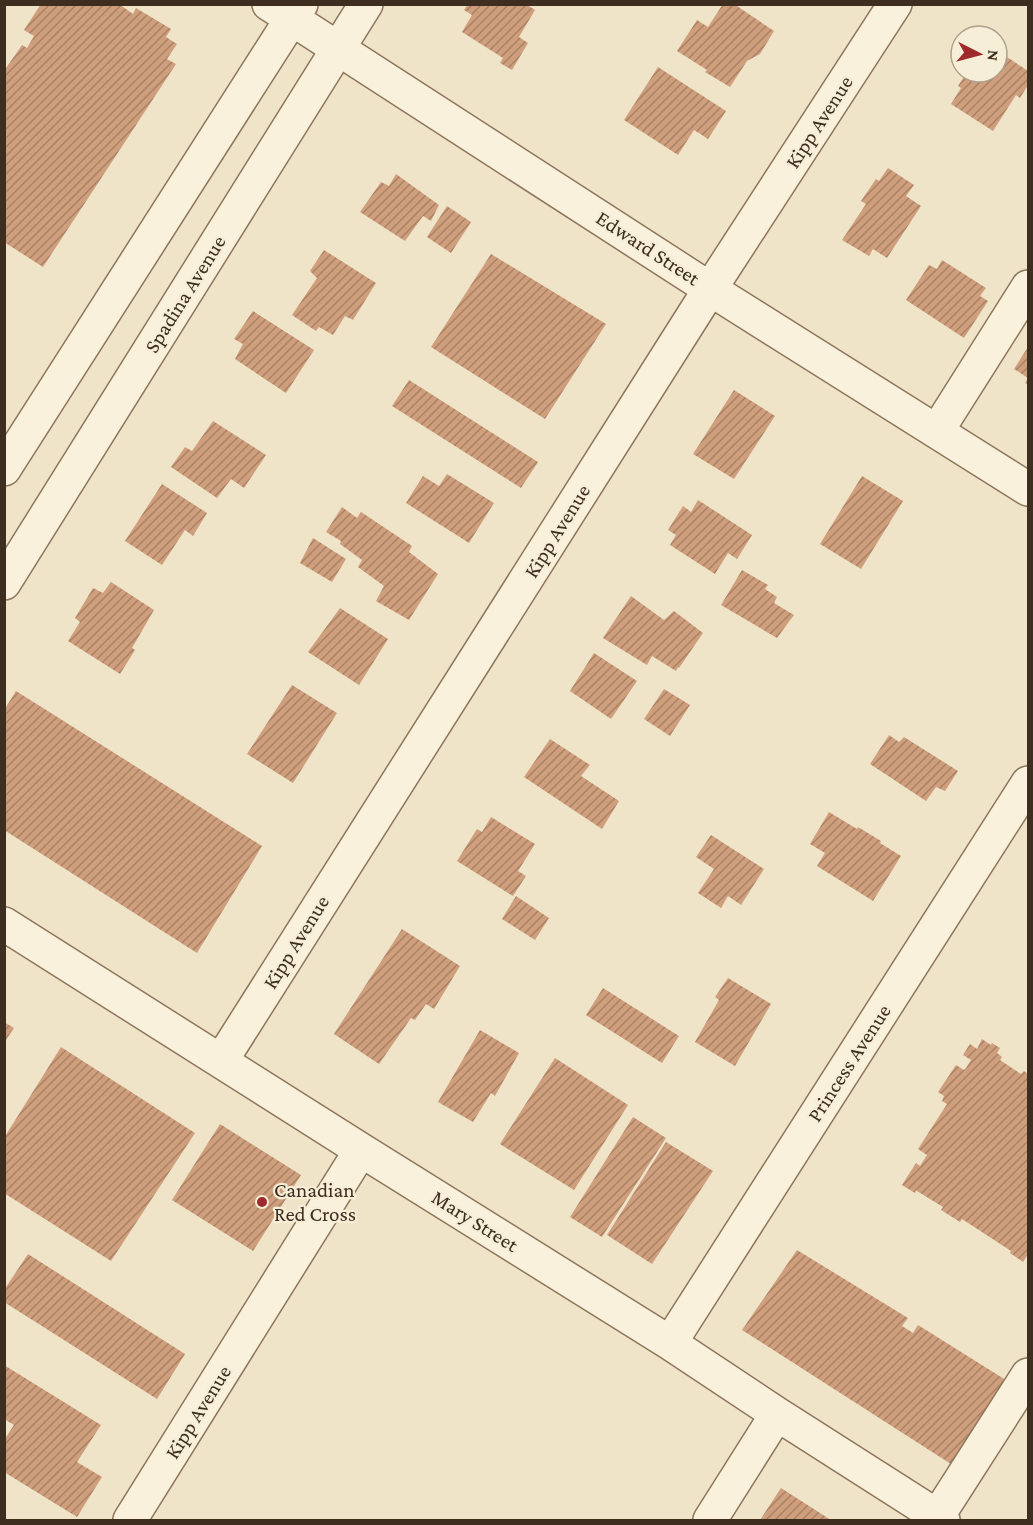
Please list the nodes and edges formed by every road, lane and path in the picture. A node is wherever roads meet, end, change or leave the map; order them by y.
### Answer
1 (366, 4) edge
2 (895, 4) edge
3 (287, 9) edge
4 (338, 49) junction
5 (1029, 287) edge
6 (710, 289) junction
7 (937, 431) junction
8 (4, 470) edge
9 (1029, 489) edge
10 (4, 583) edge
11 (1029, 783) edge
12 (4, 924) edge
13 (221, 1060) junction
14 (361, 1150) junction
15 (670, 1343) junction
16 (1029, 1375) edge
17 (777, 1414) junction
18 (940, 1519) edge
19 (130, 1521) edge
20 (710, 1521) edge

1 - 4 street, Spadina Avenue
2 - 6 street, Kipp Avenue
3 - 4 street, Edward Street
3 - 8 street
4 - 6 street, Edward Street
4 - 10 street, Spadina Avenue
5 - 7 street
6 - 7 street, Edward Street
6 - 13 street, Kipp Avenue
7 - 9 street, Edward Street
11 - 15 street, Princess Avenue
12 - 13 street, Mary Street
13 - 14 street, Mary Street
14 - 15 street, Mary Street
14 - 19 street, Kipp Avenue
15 - 17 street, Mary Street
16 - 18 street
17 - 18 street, Mary Street
17 - 20 street

